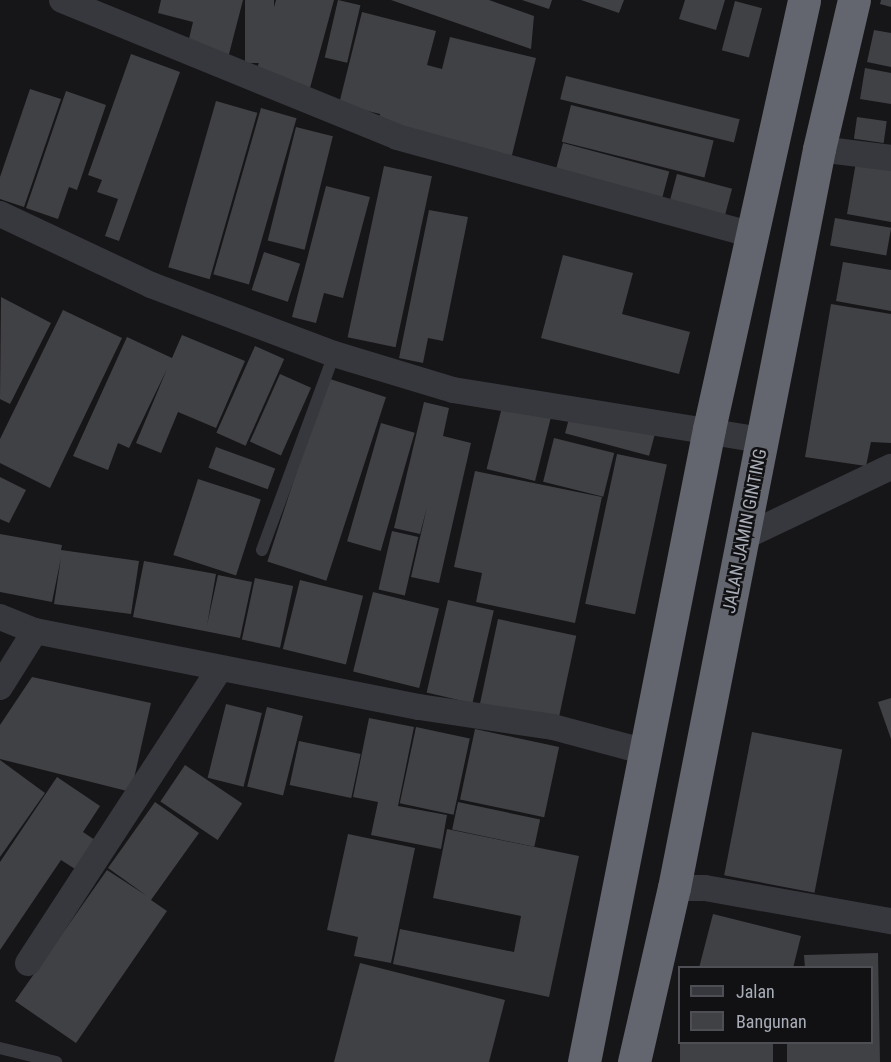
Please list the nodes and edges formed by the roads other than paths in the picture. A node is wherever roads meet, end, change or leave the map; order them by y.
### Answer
1 (62, 0) edge
2 (804, 0) edge
3 (854, 0) edge
4 (819, 149) junction
5 (891, 158) edge
6 (0, 214) edge
7 (754, 235) junction
8 (334, 354) junction
9 (709, 429) junction
10 (762, 440) junction
11 (891, 467) edge
12 (744, 537) junction
13 (262, 550) dead end
14 (0, 617) edge
15 (35, 630) junction
16 (220, 669) junction
17 (0, 687) edge
18 (646, 752) junction
19 (674, 888) junction
20 (891, 921) edge
21 (28, 963) dead end
22 (0, 1048) edge
23 (56, 1062) edge
24 (584, 1062) edge
25 (634, 1062) edge

1 - 7 street
2 - 7 highway
3 - 4 highway, JALAN JAMIN GINTING
4 - 5 street
4 - 10 highway, JALAN JAMIN GINTING
6 - 8 street
7 - 9 highway
8 - 9 street
8 - 13 lane
9 - 10 street
9 - 18 highway
10 - 12 highway, JALAN JAMIN GINTING
11 - 12 street
12 - 19 highway, JALAN JAMIN GINTING
14 - 15 street
15 - 16 street
15 - 17 street
16 - 18 street
16 - 21 street
18 - 24 highway
19 - 20 street
19 - 25 highway, JALAN JAMIN GINTING
22 - 23 lane

